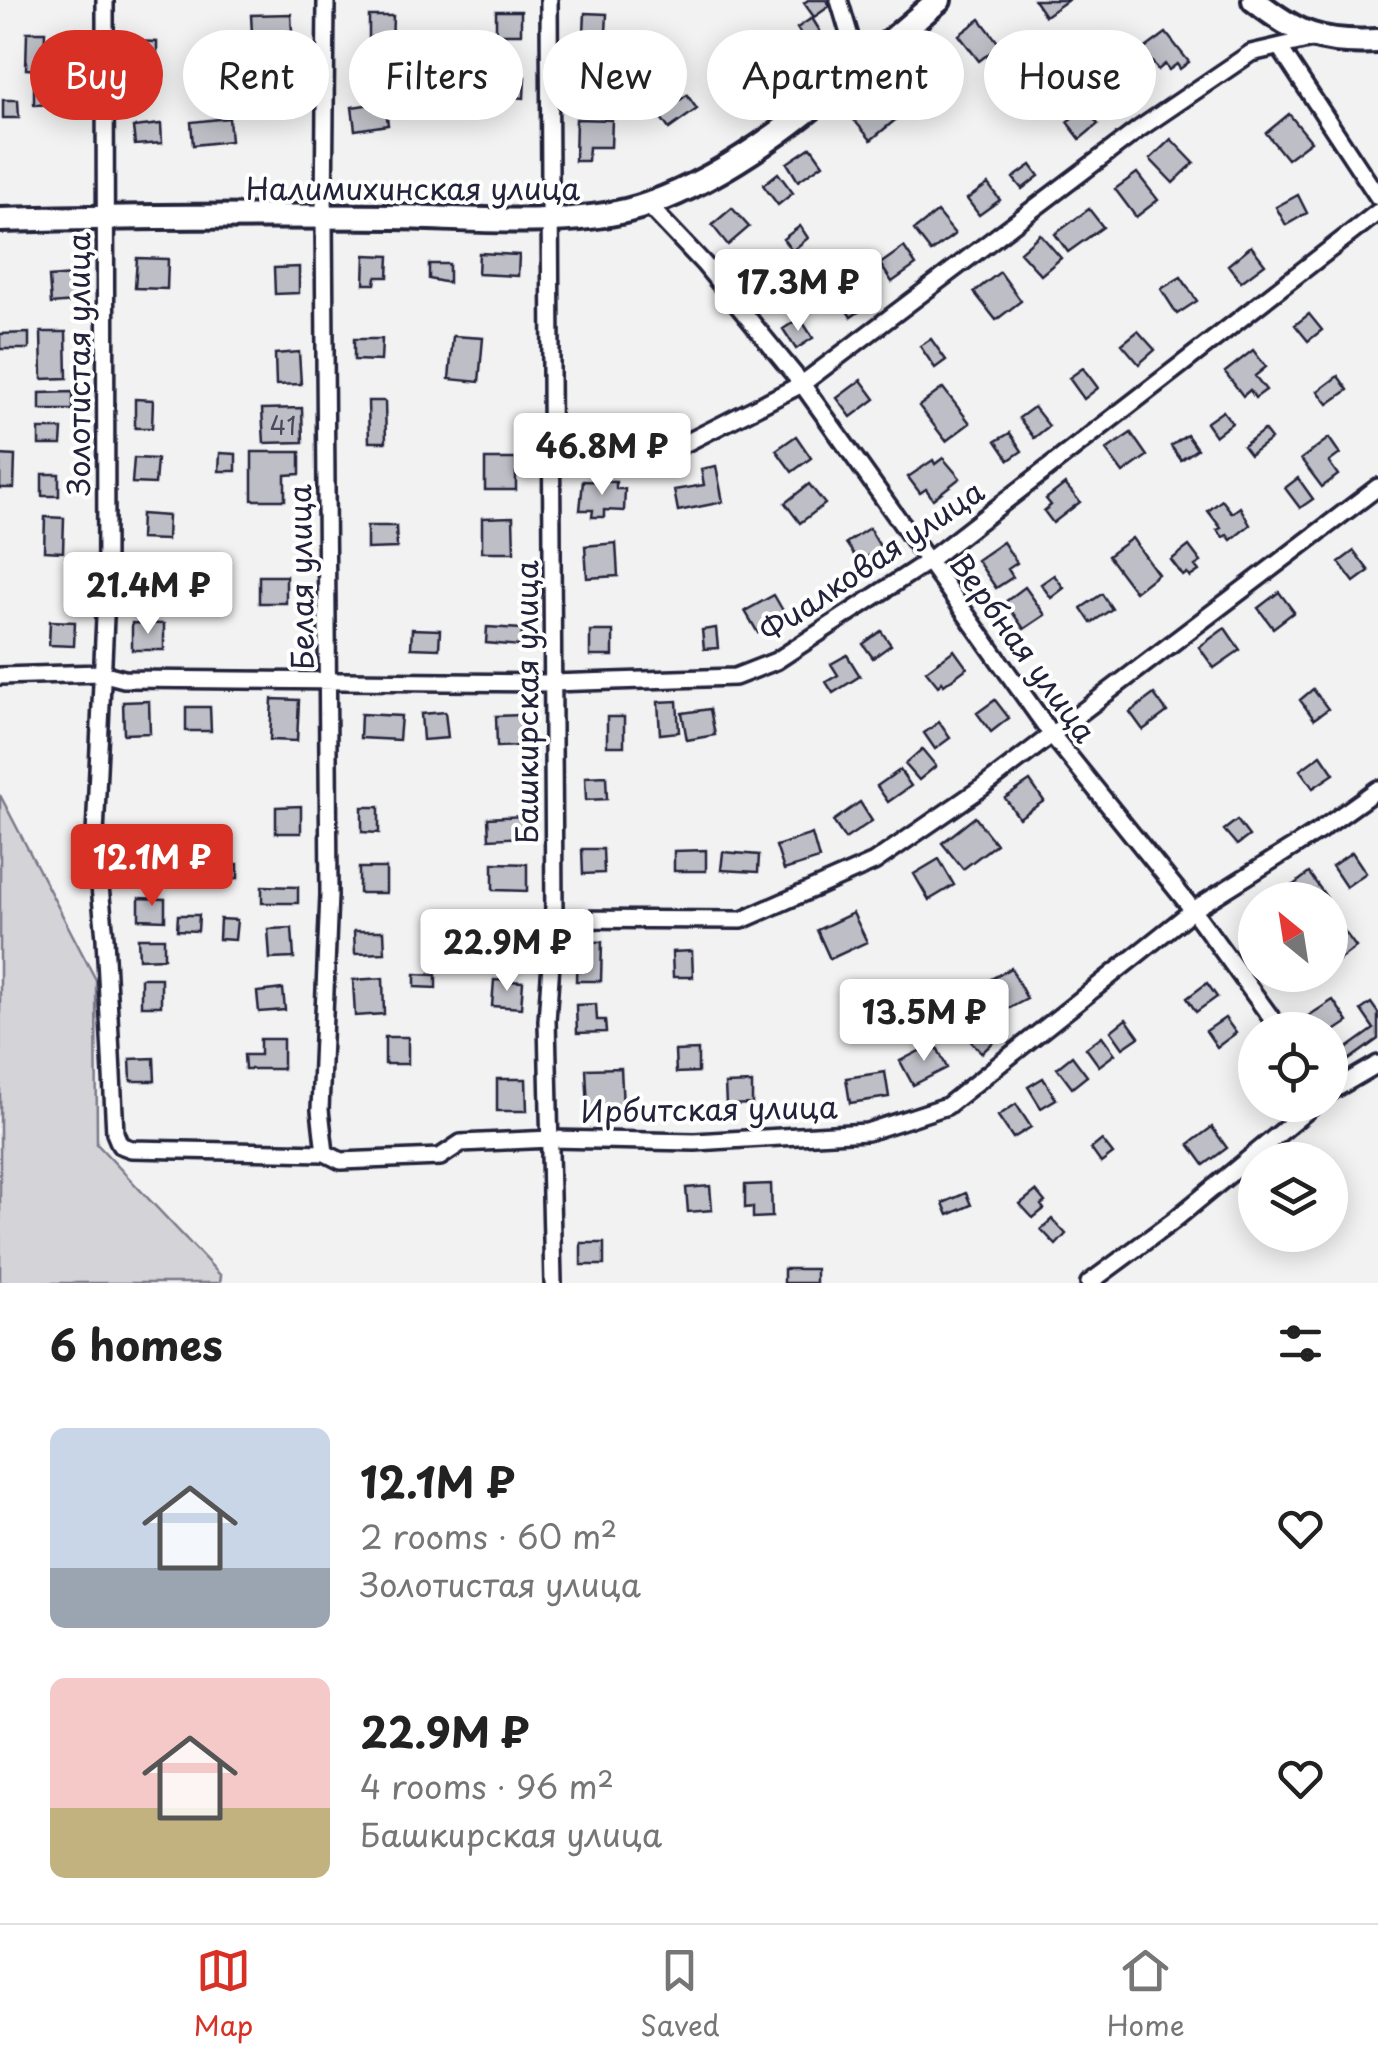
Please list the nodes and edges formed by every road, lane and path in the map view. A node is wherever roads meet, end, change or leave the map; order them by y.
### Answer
1 (105, 0) edge
2 (326, 0) edge
3 (549, 0) edge
4 (838, 0) edge
5 (938, 0) edge
6 (1254, 0) edge
7 (847, 30) edge
8 (903, 30) edge
9 (1316, 38) junction
10 (1378, 41) edge
11 (1280, 48) junction
12 (789, 120) edge
13 (1378, 197) edge
14 (648, 204) junction
15 (1378, 212) edge
16 (324, 216) junction
17 (548, 218) junction
18 (0, 220) edge
19 (104, 220) junction
20 (802, 384) junction
21 (680, 446) dead end
22 (1378, 488) edge
23 (927, 562) junction
24 (101, 673) junction
25 (0, 676) edge
26 (329, 680) junction
27 (552, 683) junction
28 (1052, 735) junction
29 (1378, 789) edge
30 (1192, 910) junction
31 (554, 919) junction
32 (1267, 1012) edge
33 (1378, 1064) edge
34 (1348, 1082) edge
35 (1293, 1122) edge
36 (552, 1139) junction
37 (120, 1145) joint
38 (325, 1153) junction
39 (553, 1283) edge
40 (1089, 1283) edge

1 - 19 street, Золотистая улица
2 - 16 street, Белая улица
3 - 17 street, Башкирская улица
4 - 7 street
5 - 8 street, Налимихинская улица
6 - 9 street
9 - 10 street
9 - 11 street
11 - 13 street
11 - 20 street
12 - 14 street, Налимихинская улица
14 - 17 street, Налимихинская улица
14 - 20 street, Вербная улица
15 - 23 street, Фиалковая улица
16 - 17 street, Налимихинская улица
16 - 19 street, Налимихинская улица
16 - 26 street, Белая улица
17 - 27 street, Башкирская улица
18 - 19 street, Налимихинская улица
19 - 24 street, Золотистая улица
20 - 21 street
20 - 23 street, Вербная улица
22 - 28 street
23 - 27 street, Фиалковая улица
23 - 28 street, Вербная улица
24 - 25 street, Фиалковая улица
24 - 26 street, Фиалковая улица
24 - 37 street, Золотистая улица
26 - 27 street, Фиалковая улица
26 - 38 street, Белая улица
27 - 31 street, Башкирская улица
28 - 30 street, Вербная улица
28 - 31 street
29 - 30 street, Ирбитская улица
30 - 32 street, Вербная улица
30 - 36 street, Ирбитская улица
31 - 36 street, Башкирская улица
33 - 34 street
35 - 40 street
36 - 38 street, Ирбитская улица
36 - 39 street, Башкирская улица
37 - 38 street, Ирбитская улица

